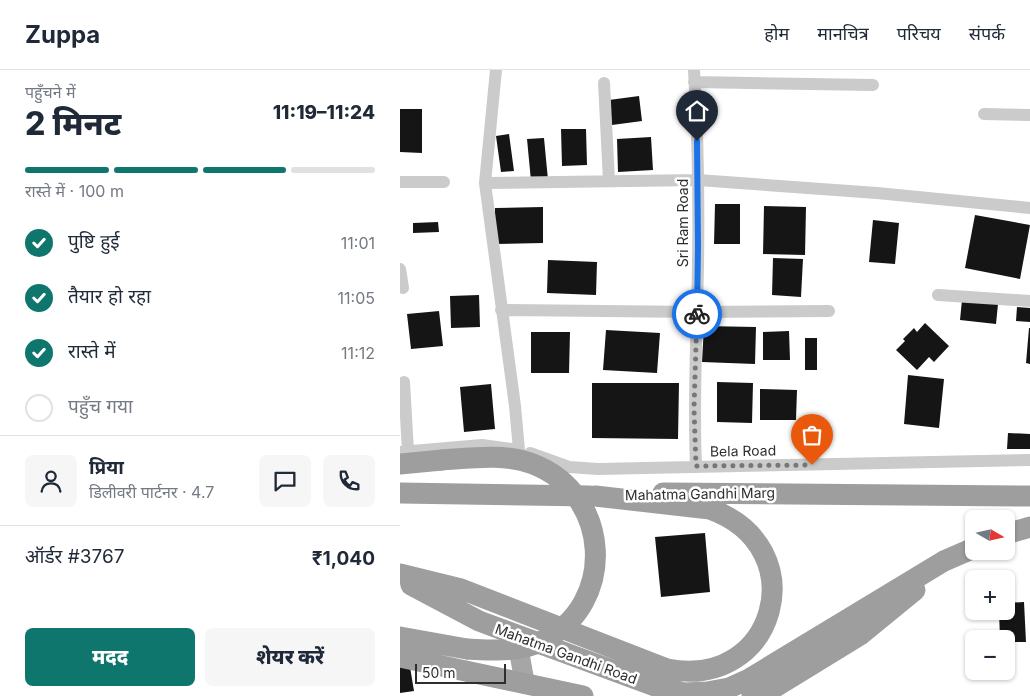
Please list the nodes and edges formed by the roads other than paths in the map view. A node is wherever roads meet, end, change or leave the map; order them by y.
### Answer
1 (496, 70) edge
2 (694, 76) edge
3 (604, 83) dead end
4 (873, 85) dead end
5 (984, 114) dead end
6 (1030, 115) edge
7 (698, 180) junction
8 (609, 181) junction
9 (400, 182) edge
10 (444, 182) dead end
11 (484, 183) junction
12 (1030, 208) edge
13 (400, 269) edge
14 (403, 288) dead end
15 (938, 295) dead end
16 (1030, 302) edge
17 (501, 310) junction
18 (829, 311) dead end
19 (697, 312) junction
20 (404, 382) dead end
21 (519, 450) junction
22 (403, 455) edge
23 (1030, 460) edge
24 (696, 466) junction
25 (400, 493) edge
26 (595, 496) junction
27 (1030, 496) edge
28 (1030, 528) edge
29 (1015, 532) edge
30 (965, 552) edge
31 (944, 561) junction
32 (400, 574) edge
33 (400, 579) edge
34 (516, 635) junction
35 (400, 638) edge
36 (400, 656) edge
37 (516, 682) junction
38 (584, 696) edge
39 (752, 696) edge

1 - 11 street
2 - 4 street
2 - 7 street, Sri Ram Road
3 - 8 street
5 - 6 street
7 - 8 street
7 - 12 street
7 - 19 street, Sri Ram Road
8 - 11 street
9 - 10 street
11 - 17 street
13 - 14 street
15 - 16 street
17 - 19 street
17 - 21 street
18 - 19 street
19 - 24 street, Sri Ram Road
20 - 22 street
21 - 22 street, Bela Road
21 - 24 street, Bela Road
22 - 35 highway, bridge
23 - 24 street, Bela Road
25 - 26 highway, Mahatma Gandhi Marg
26 - 27 highway, Mahatma Gandhi Marg
26 - 32 highway
28 - 29 highway
30 - 31 highway, Mahatma Gandhi Road
31 - 34 highway, Mahatma Gandhi Road
31 - 39 highway
33 - 34 highway, Mahatma Gandhi Road
34 - 37 main road
36 - 37 highway
37 - 38 highway

